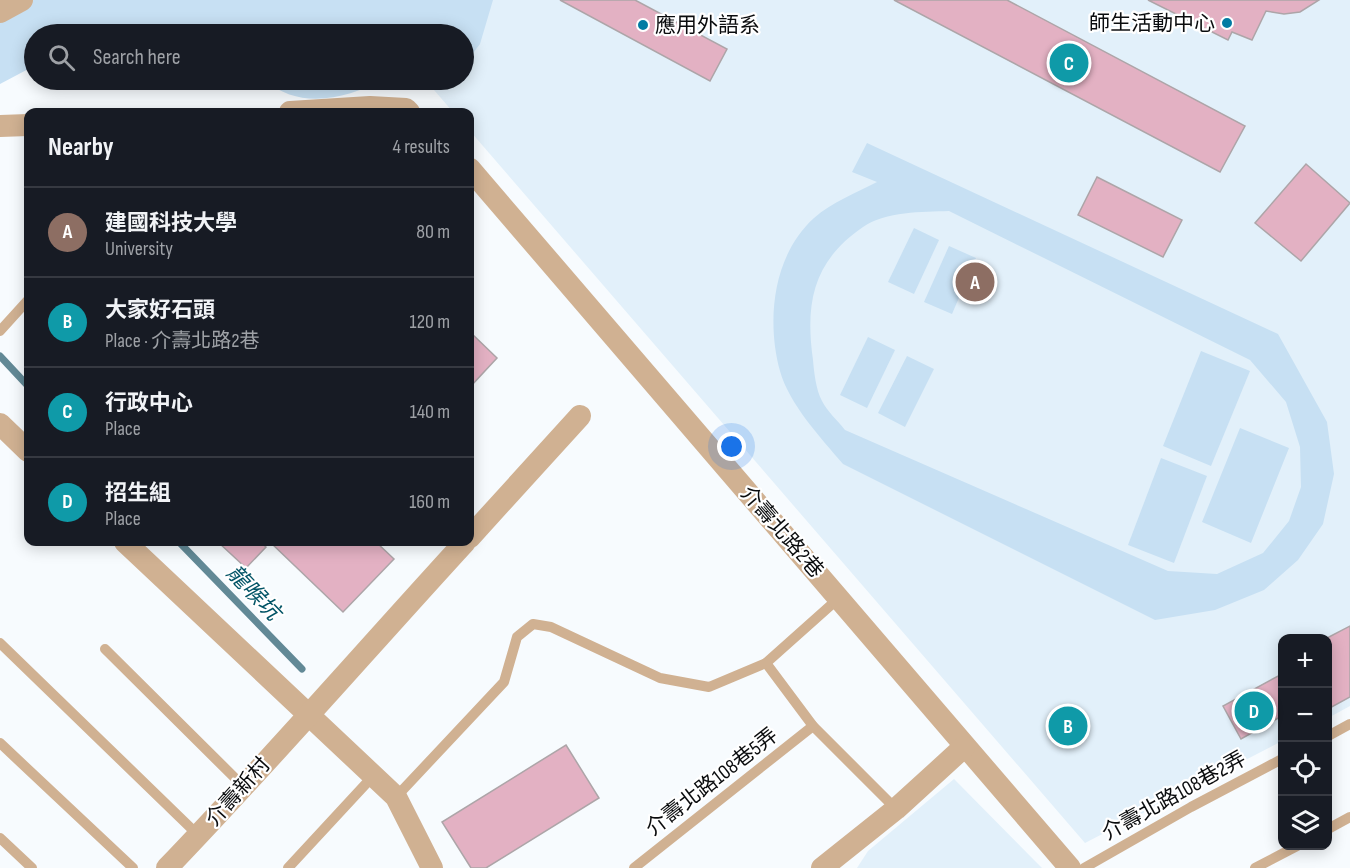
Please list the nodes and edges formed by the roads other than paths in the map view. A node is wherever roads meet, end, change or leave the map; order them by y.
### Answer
1 (22, 0) edge
2 (0, 12) edge
3 (354, 108) edge
4 (388, 108) edge
5 (24, 125) edge
6 (0, 126) edge
7 (474, 174) edge
8 (24, 304) edge
9 (0, 331) edge
10 (580, 416) dead end
11 (0, 424) edge
12 (24, 447) edge
13 (474, 533) edge
14 (129, 546) edge
15 (461, 546) edge
16 (840, 597) junction
17 (0, 644) edge
18 (105, 649) dead end
19 (766, 663) junction
20 (308, 713) junction
21 (1350, 724) edge
22 (813, 726) junction
23 (1332, 734) edge
24 (0, 743) edge
25 (964, 747) junction
26 (1278, 761) edge
27 (375, 774) junction
28 (244, 788) junction
29 (396, 797) junction
30 (896, 809) junction
31 (1350, 817) edge
32 (1332, 827) edge
33 (198, 835) junction
34 (0, 838) edge
35 (1289, 850) edge
36 (32, 868) edge
37 (133, 868) edge
38 (167, 868) edge
39 (288, 868) edge
40 (432, 868) edge
41 (634, 868) edge
42 (822, 868) edge
43 (1070, 868) edge
44 (1084, 868) edge
45 (1255, 868) edge

1 - 2 street
3 - 4 street
5 - 6 street
7 - 16 street, 介壽北路2巷
8 - 9 lane
10 - 13 street
11 - 12 street
14 - 20 street
15 - 20 street, 介壽新村
16 - 19 lane
16 - 25 street, 介壽北路2巷
17 - 33 lane
18 - 28 lane
19 - 22 lane
19 - 29 lane
20 - 27 street
20 - 28 street, 介壽新村
21 - 23 lane
22 - 30 lane
22 - 41 lane, 介壽北路108巷5弄
24 - 37 lane
25 - 30 street
25 - 43 street, 介壽北路2巷
26 - 44 lane, 介壽北路108巷2弄
27 - 29 street
27 - 39 lane
28 - 33 street, 介壽新村
29 - 40 street
30 - 42 street
31 - 32 lane
33 - 38 street, 介壽新村
34 - 36 lane
35 - 45 lane

